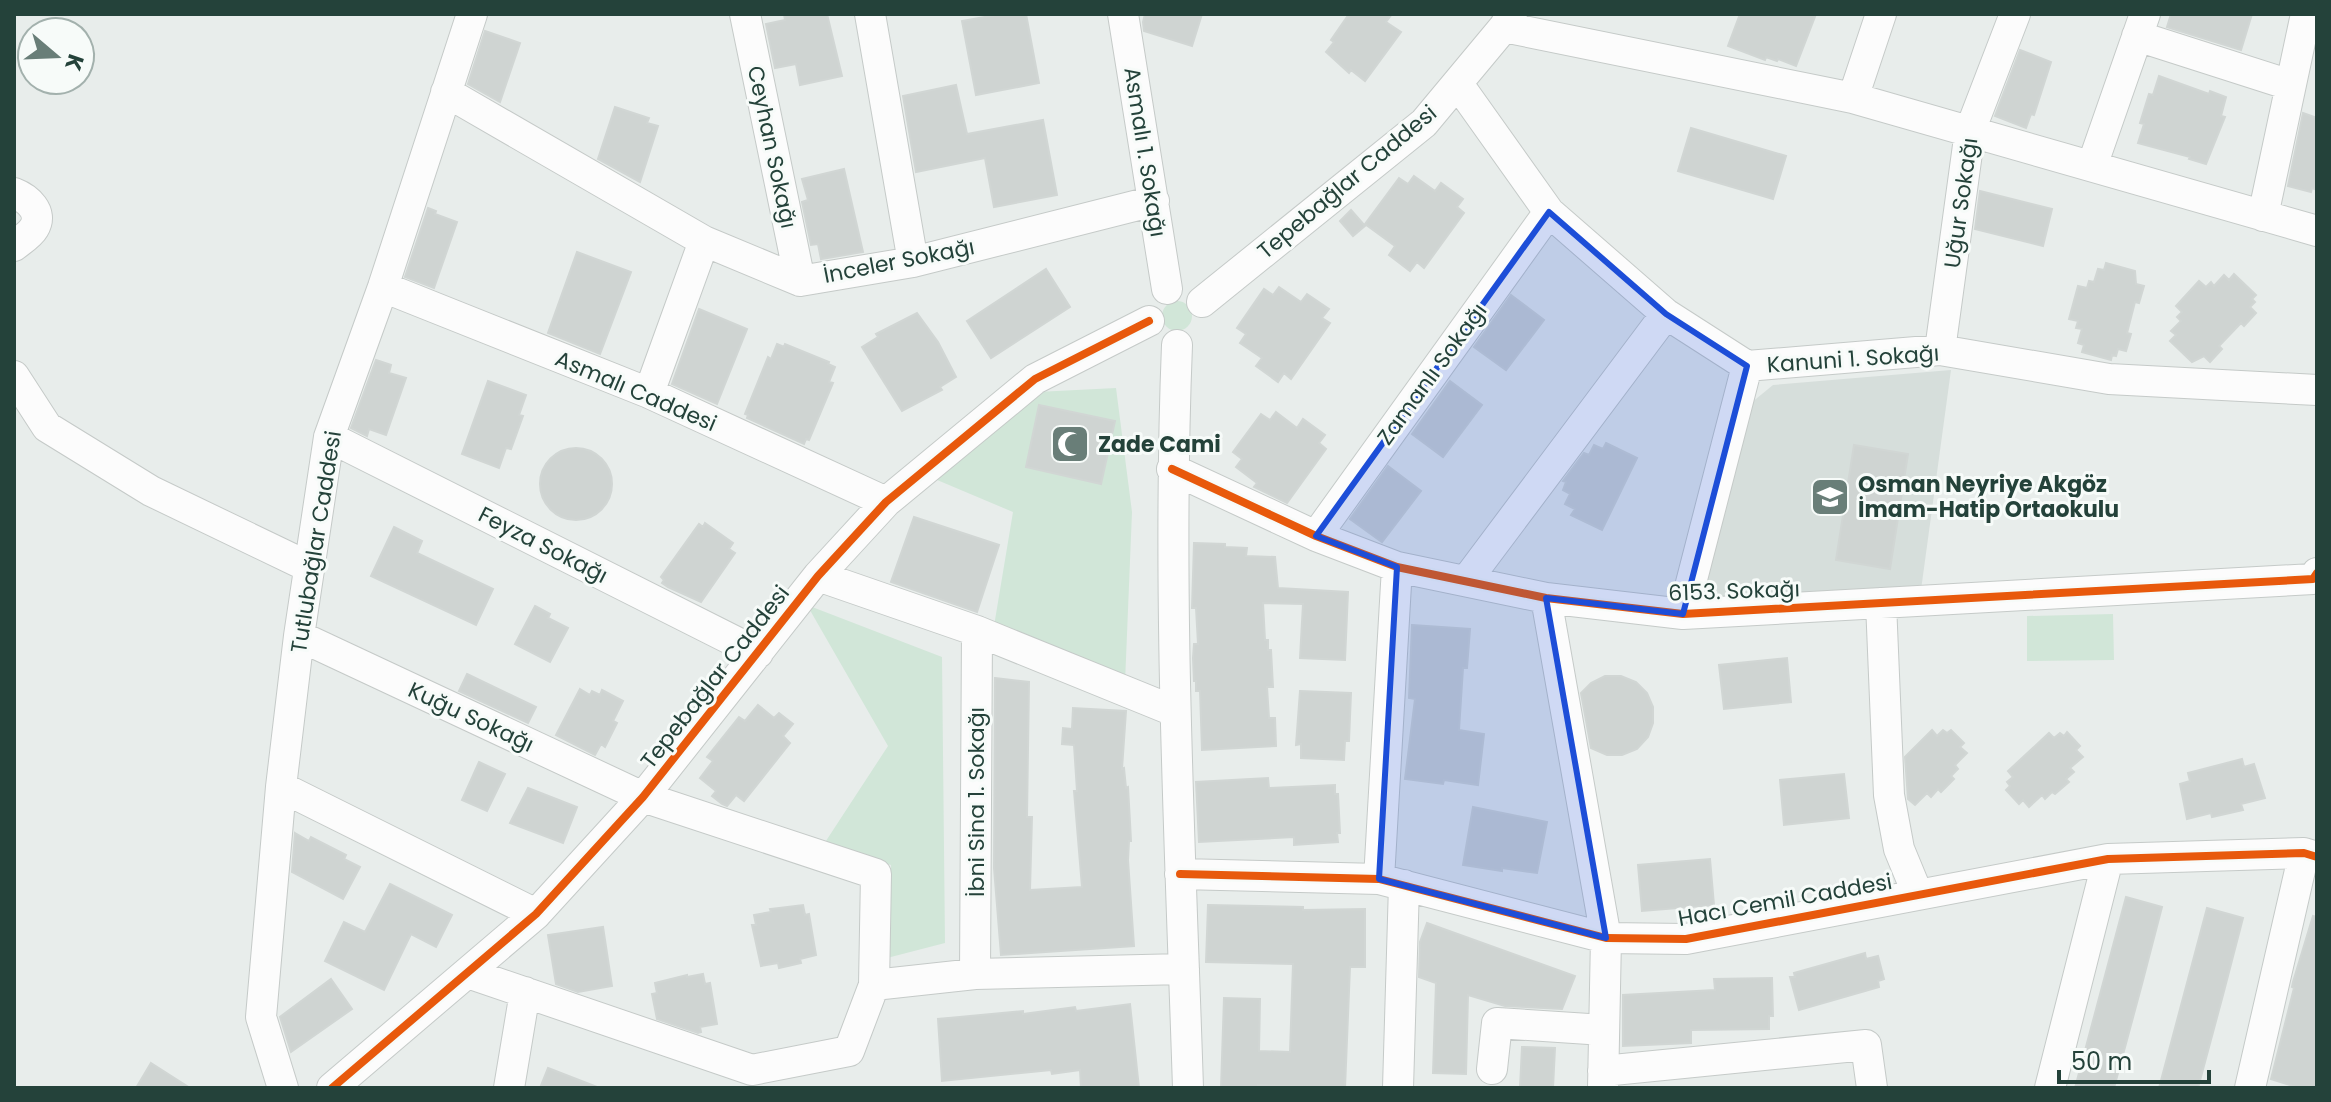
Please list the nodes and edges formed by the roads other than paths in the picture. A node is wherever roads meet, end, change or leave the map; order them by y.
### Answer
1 (472, 14) edge
2 (745, 14) edge
3 (870, 14) edge
4 (1123, 14) edge
5 (1881, 14) edge
6 (2015, 14) edge
7 (2306, 14) edge
8 (1508, 21) edge
9 (2141, 25) edge
10 (1458, 84) junction
11 (2290, 85) junction
12 (446, 92) junction
13 (1853, 98) junction
14 (1970, 131) junction
15 (2092, 166) junction
16 (14, 193) edge
17 (1154, 201) junction
18 (1549, 212) junction
19 (2263, 216) junction
20 (2317, 231) edge
21 (704, 241) junction
22 (14, 246) edge
23 (913, 262) junction
24 (800, 281) junction
25 (383, 287) junction
26 (1167, 289) junction
27 (1202, 302) junction
28 (1666, 314) junction
29 (1149, 321) junction
30 (1177, 345) junction
31 (1940, 350) junction
32 (1747, 366) junction
33 (14, 376) edge
34 (2317, 390) edge
35 (649, 393) junction
36 (329, 437) junction
37 (1172, 469) junction
38 (886, 502) junction
39 (1316, 536) junction
40 (309, 567) junction
41 (1397, 567) junction
42 (2317, 573) edge
43 (818, 576) junction
44 (1466, 581) junction
45 (1546, 598) junction
46 (1881, 603) junction
47 (1683, 614) junction
48 (977, 631) junction
49 (299, 636) junction
50 (758, 653) junction
51 (1174, 711) junction
52 (281, 787) junction
53 (643, 797) junction
54 (2313, 850) edge
55 (2108, 859) junction
56 (1180, 874) junction
57 (1392, 882) junction
58 (1918, 895) junction
59 (536, 914) junction
60 (1606, 938) junction
61 (1184, 969) junction
62 (468, 973) junction
63 (975, 974) junction
64 (874, 985) junction
65 (525, 992) junction
66 (1604, 1030) junction
67 (1492, 1069) dead end
68 (754, 1079) edge
69 (1603, 1080) edge
70 (2252, 1087) edge
71 (283, 1088) edge
72 (332, 1088) edge
73 (509, 1088) edge
74 (1188, 1088) edge
75 (1398, 1088) edge
76 (1872, 1088) edge
77 (2050, 1088) edge

1 - 12 street, Tutlubağlar Caddesi
2 - 24 street, Ceyhan Sokağı
3 - 23 street
4 - 17 street, Asmalı 1. Sokağı
5 - 13 street
6 - 14 street, Uğur Sokağı
7 - 11 street
8 - 10 street, Tepebağlar Caddesi
8 - 13 street
9 - 11 street
9 - 15 street
10 - 18 street, Kanuni 1. Sokağı
10 - 27 street, Tepebağlar Caddesi
11 - 19 street
12 - 21 street, İnceler Sokağı
12 - 25 street, Tutlubağlar Caddesi
13 - 14 street
14 - 15 street
14 - 31 street, Uğur Sokağı
15 - 19 street
16 - 22 street
17 - 23 street, İnceler Sokağı
17 - 26 street, Asmalı 1. Sokağı
18 - 28 street, Kanuni 1. Sokağı
18 - 39 street, Zamanlı Sokağı
19 - 20 street
21 - 24 street, İnceler Sokağı
21 - 35 street
23 - 24 street, İnceler Sokağı
25 - 35 street, Asmalı Caddesi
25 - 36 street, Tutlubağlar Caddesi
26 - 27 street
26 - 29 street
27 - 30 street
28 - 32 street, Kanuni 1. Sokağı
28 - 44 street
29 - 30 street
29 - 38 street, Tepebağlar Caddesi
30 - 37 street
31 - 32 street, Kanuni 1. Sokağı
31 - 34 street, Kanuni 1. Sokağı
32 - 47 street
33 - 40 street
35 - 38 street, Asmalı Caddesi
36 - 40 street, Tutlubağlar Caddesi
36 - 50 street, Feyza Sokağı
37 - 39 street, 6153. Sokağı
37 - 51 street
38 - 43 street, Tepebağlar Caddesi
39 - 41 street, 6153. Sokağı
40 - 49 street, Tutlubağlar Caddesi
41 - 44 street, 6153. Sokağı
41 - 57 street
42 - 46 street, 6153. Sokağı
43 - 48 street
43 - 50 street, Tepebağlar Caddesi
44 - 45 street, 6153. Sokağı
45 - 47 street, 6153. Sokağı
45 - 60 street
46 - 47 street, 6153. Sokağı
46 - 58 street
48 - 51 street
48 - 63 street, İbni Sina 1. Sokağı
49 - 52 street, Tutlubağlar Caddesi
49 - 53 street, Kuğu Sokağı
50 - 53 street, Tepebağlar Caddesi
51 - 56 street
52 - 59 street
52 - 71 street, Tutlubağlar Caddesi
53 - 59 street, Tepebağlar Caddesi
53 - 64 street, Kuğu Sokağı
54 - 55 street, Hacı Cemil Caddesi
54 - 70 street
55 - 58 street, Hacı Cemil Caddesi
55 - 77 street
56 - 57 street, Hacı Cemil Caddesi
56 - 61 street
57 - 60 street, Hacı Cemil Caddesi
57 - 75 street
58 - 60 street, Hacı Cemil Caddesi
59 - 62 street, Tepebağlar Caddesi
60 - 66 street
61 - 63 street
61 - 74 street
62 - 65 street
62 - 72 street, Tepebağlar Caddesi
63 - 64 street
64 - 68 street
65 - 68 street
65 - 73 street
66 - 67 street
66 - 69 street
69 - 76 street

